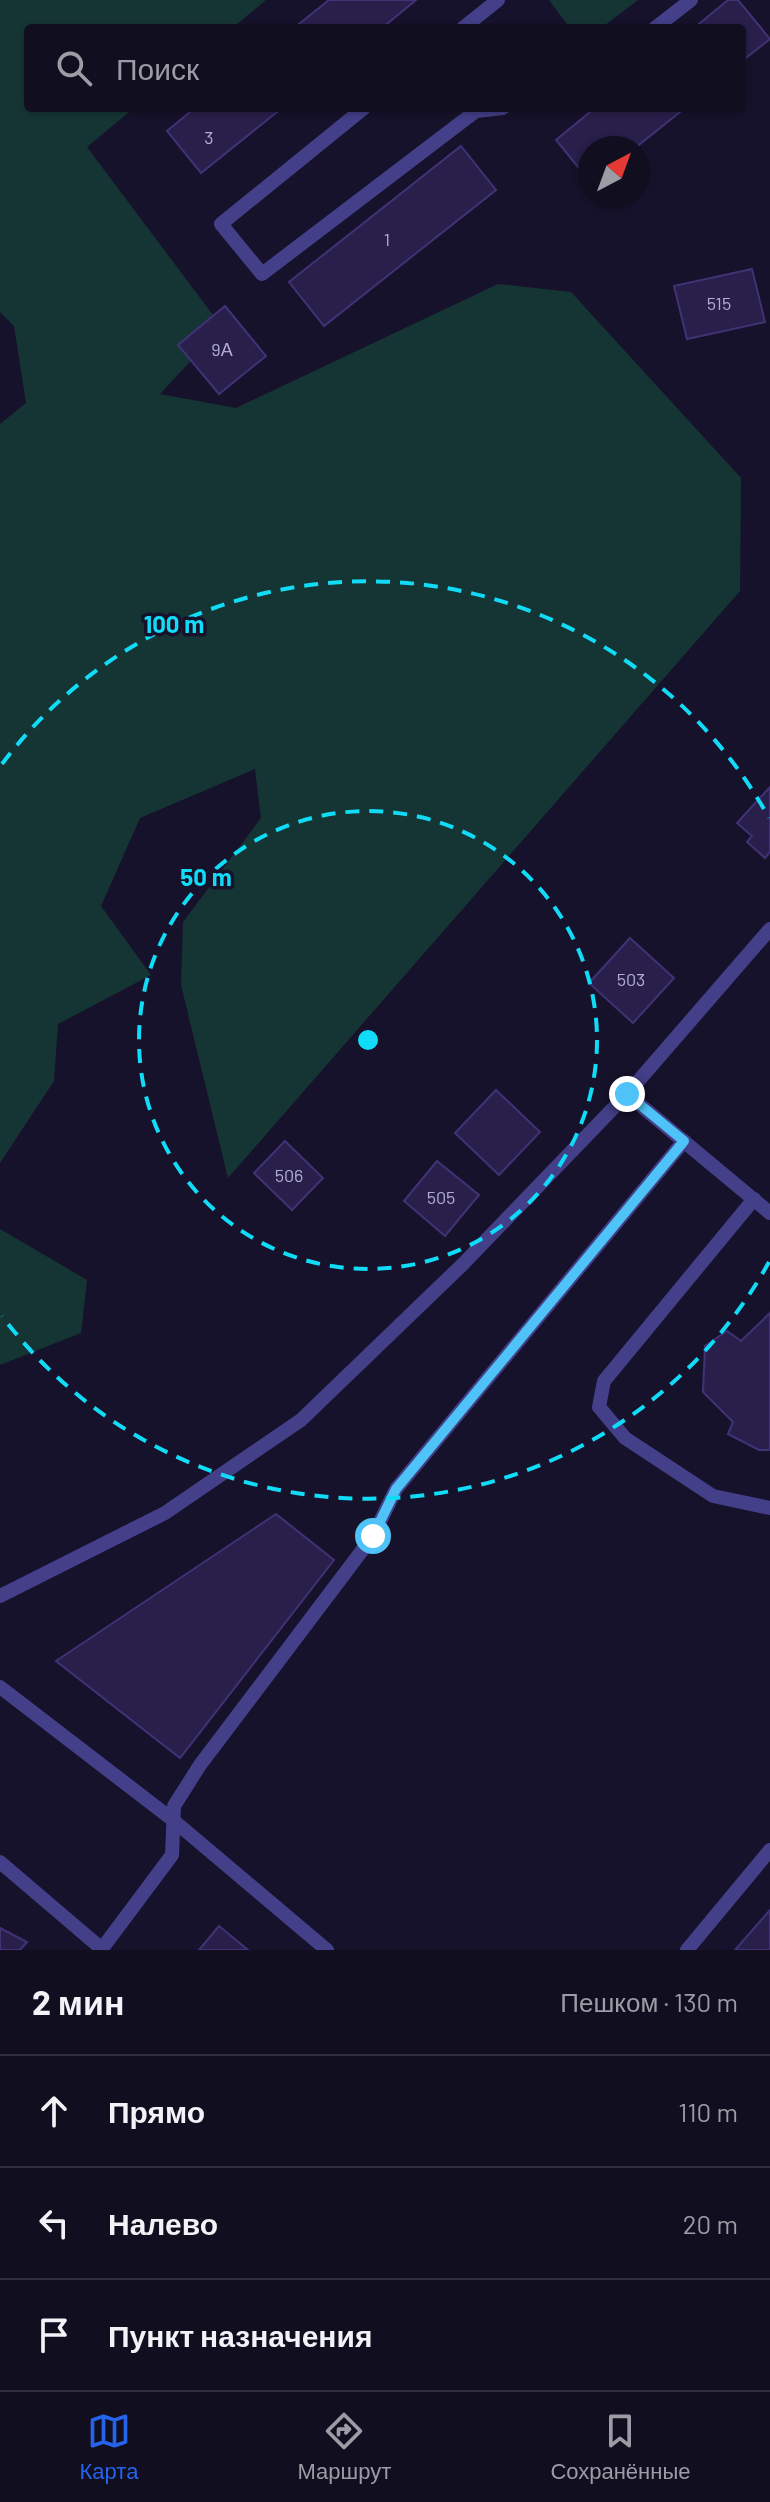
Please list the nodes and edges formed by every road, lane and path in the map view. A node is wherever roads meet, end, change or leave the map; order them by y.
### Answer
1 (498, 0) edge
2 (691, 0) edge
3 (468, 24) edge
4 (660, 24) edge
5 (359, 112) edge
6 (475, 112) edge
7 (770, 930) edge
8 (627, 1094) junction
9 (684, 1141) junction
10 (754, 1199) junction
11 (770, 1213) edge
12 (770, 1508) edge
13 (0, 1596) edge
14 (0, 1687) edge
15 (173, 1820) junction
16 (770, 1850) edge
17 (0, 1862) edge
18 (102, 1949) edge
19 (327, 1950) edge
20 (687, 1950) edge

1 - 3 lane
2 - 4 lane
5 - 6 lane
7 - 8 lane
8 - 9 lane
8 - 13 lane
9 - 10 lane
9 - 15 lane
10 - 11 lane
10 - 12 lane
14 - 15 lane
15 - 18 lane
15 - 19 lane
16 - 20 lane
17 - 18 lane

